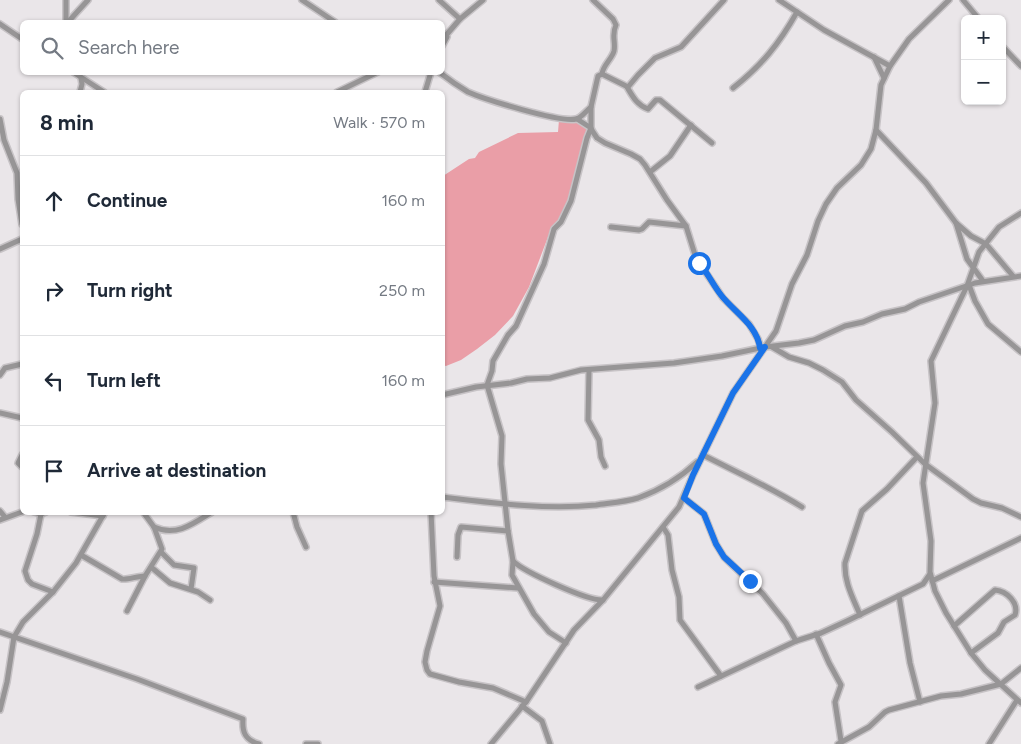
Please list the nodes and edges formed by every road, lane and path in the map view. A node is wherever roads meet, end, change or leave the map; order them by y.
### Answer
1 (66, 0) edge
2 (88, 0) edge
3 (302, 0) edge
4 (438, 0) edge
5 (483, 0) edge
6 (593, 0) edge
7 (724, 0) edge
8 (779, 0) edge
9 (949, 0) edge
10 (963, 0) edge
11 (797, 12) junction
12 (976, 15) edge
13 (460, 19) junction
14 (67, 20) edge
15 (69, 20) edge
16 (332, 20) edge
17 (0, 24) edge
18 (20, 38) edge
19 (445, 38) edge
20 (1006, 50) edge
21 (874, 57) junction
22 (890, 66) junction
23 (1021, 66) edge
24 (602, 74) junction
25 (80, 75) edge
26 (372, 75) edge
27 (430, 75) edge
28 (443, 75) edge
29 (884, 78) junction
30 (627, 87) junction
31 (733, 88) dead end
32 (80, 90) edge
33 (101, 90) edge
34 (341, 90) edge
35 (426, 90) edge
36 (590, 107) junction
37 (0, 119) edge
38 (578, 119) junction
39 (691, 125) junction
40 (591, 128) junction
41 (876, 130) junction
42 (712, 143) dead end
43 (650, 172) junction
44 (20, 183) edge
45 (18, 186) junction
46 (20, 205) edge
47 (1021, 212) edge
48 (956, 223) junction
49 (686, 226) junction
50 (611, 227) dead end
51 (20, 240) edge
52 (986, 244) junction
53 (0, 249) edge
54 (974, 271) junction
55 (1013, 276) junction
56 (1021, 276) edge
57 (983, 281) junction
58 (968, 286) junction
59 (771, 346) junction
60 (763, 348) junction
61 (1021, 352) edge
62 (20, 364) edge
63 (589, 370) junction
64 (0, 375) edge
65 (487, 385) junction
66 (445, 393) edge
67 (0, 413) edge
68 (20, 418) edge
69 (702, 457) junction
70 (917, 457) junction
71 (925, 464) junction
72 (606, 466) dead end
73 (445, 497) edge
74 (684, 498) junction
75 (506, 503) junction
76 (802, 507) dead end
77 (0, 511) edge
78 (20, 513) edge
79 (43, 515) edge
80 (103, 515) edge
81 (145, 515) edge
82 (207, 515) edge
83 (294, 515) edge
84 (431, 515) edge
85 (1021, 517) edge
86 (3, 518) edge
87 (154, 526) junction
88 (663, 527) junction
89 (164, 531) junction
90 (508, 531) junction
91 (1021, 538) edge
92 (158, 539) junction
93 (306, 547) dead end
94 (161, 552) junction
95 (81, 555) junction
96 (457, 557) dead end
97 (513, 561) junction
98 (151, 567) junction
99 (930, 574) junction
100 (145, 576) junction
101 (434, 582) junction
102 (932, 583) junction
103 (923, 584) junction
104 (518, 588) junction
105 (191, 589) junction
106 (53, 592) junction
107 (899, 596) junction
108 (210, 600) dead end
109 (603, 600) junction
110 (127, 611) dead end
111 (860, 615) junction
112 (954, 626) junction
113 (0, 632) edge
114 (816, 634) junction
115 (14, 637) junction
116 (796, 641) junction
117 (566, 643) junction
118 (971, 653) junction
119 (1021, 668) edge
120 (721, 676) junction
121 (1001, 684) junction
122 (698, 687) dead end
123 (920, 702) junction
124 (1019, 702) edge
125 (524, 704) junction
126 (0, 710) edge
127 (839, 743) edge
128 (259, 744) edge
129 (306, 744) edge
130 (318, 744) edge
131 (491, 744) edge
132 (550, 744) edge
133 (989, 744) edge

1 - 14 street
2 - 15 street
3 - 16 street
4 - 13 street
5 - 13 street
6 - 24 street
7 - 30 street
8 - 11 street
9 - 22 street
10 - 12 street
11 - 21 street
11 - 31 street
13 - 19 street
17 - 18 street
20 - 23 street
21 - 22 street
21 - 29 street
22 - 29 street
24 - 30 street
24 - 36 street
25 - 32 street
25 - 33 street
26 - 34 street
27 - 35 street
28 - 38 street
29 - 41 street
30 - 39 street
36 - 38 street
36 - 40 street
37 - 45 street
38 - 40 street
39 - 42 street
39 - 43 street
40 - 43 street
40 - 65 street
41 - 48 street
41 - 60 street
43 - 49 street
44 - 45 street
45 - 46 street
47 - 52 street
48 - 52 street
48 - 54 street
49 - 50 street
49 - 60 street
51 - 53 street
52 - 54 street
52 - 55 street
54 - 57 street
54 - 58 street
55 - 56 street
55 - 57 street
57 - 58 street
58 - 59 street
58 - 61 street
58 - 71 street
59 - 60 street
59 - 70 street
60 - 63 street
60 - 69 street
62 - 64 street
63 - 65 street
63 - 72 street
65 - 66 street
65 - 75 street
67 - 68 street
69 - 74 street
69 - 75 street
69 - 76 street
70 - 71 street
70 - 111 street
71 - 85 street
71 - 99 street
73 - 75 street
74 - 88 street
74 - 116 street
75 - 90 street
77 - 86 street
78 - 86 street
79 - 106 street
80 - 95 street
81 - 87 street
82 - 89 street
83 - 93 street
84 - 101 street
87 - 89 street
87 - 92 street
88 - 109 street
88 - 120 street
89 - 92 street
90 - 96 street
90 - 97 street
91 - 102 street
92 - 94 street
94 - 98 street
94 - 105 street
95 - 100 street
95 - 106 street
97 - 104 street
97 - 109 street
98 - 100 street
98 - 105 street
99 - 102 street
99 - 103 street
100 - 110 street
101 - 104 street
101 - 125 street
102 - 103 street
102 - 112 street
103 - 107 street
104 - 117 street
105 - 108 street
106 - 115 street
107 - 111 street
107 - 123 street
109 - 117 street
111 - 114 street
112 - 118 street
112 - 118 street
113 - 115 street
114 - 116 street
114 - 127 street
115 - 126 street
115 - 128 street
116 - 120 street
117 - 125 street
118 - 121 street
119 - 121 street
120 - 122 street
121 - 123 street
121 - 124 street
123 - 127 street
124 - 133 street
125 - 131 street
125 - 132 street
129 - 130 street

